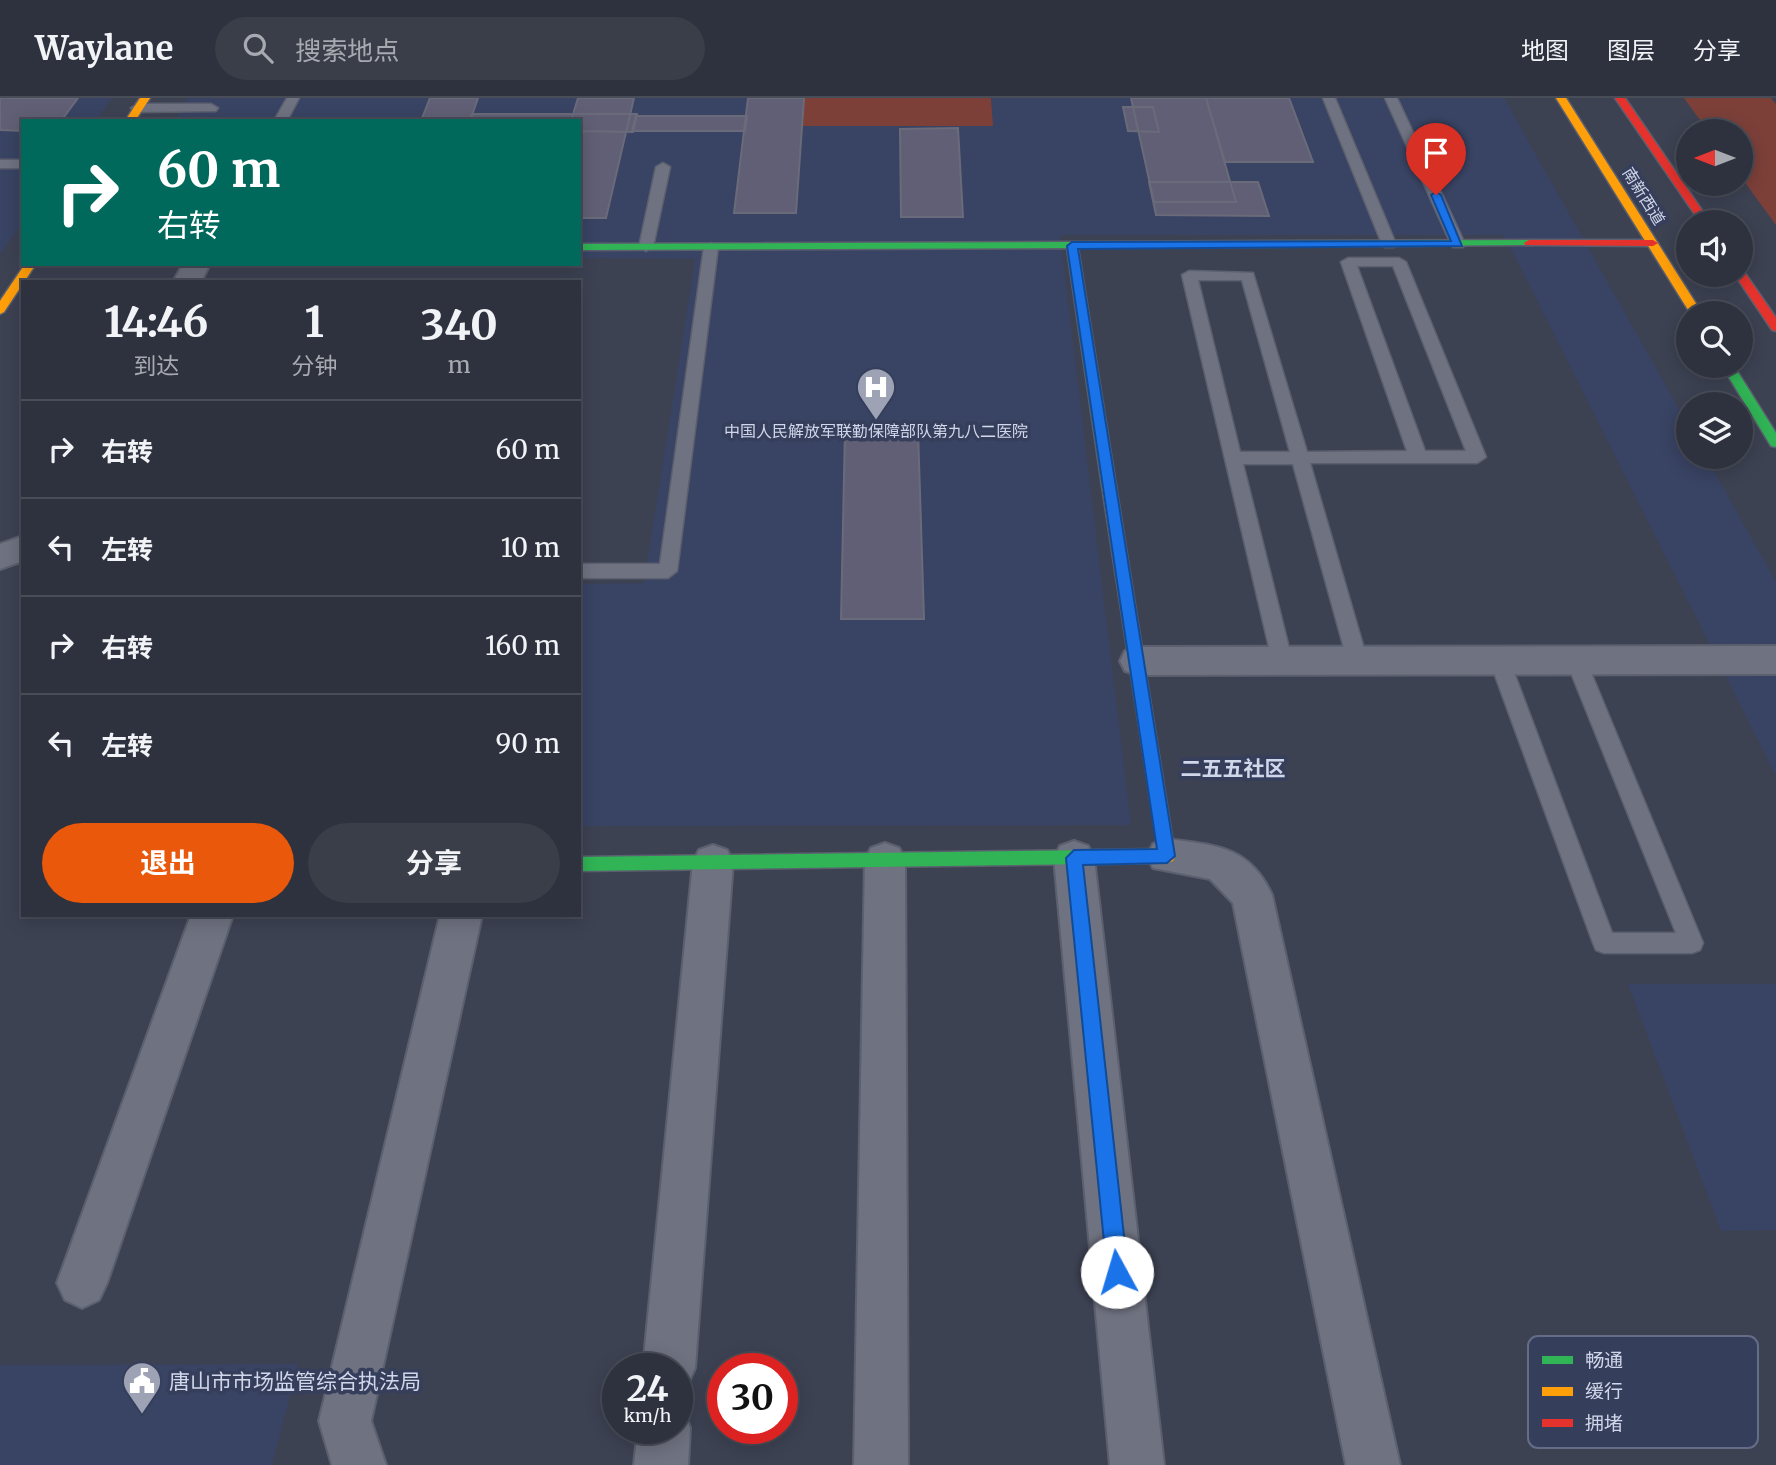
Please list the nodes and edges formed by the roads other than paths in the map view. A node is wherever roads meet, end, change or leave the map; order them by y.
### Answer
1 (293, 98) edge
2 (1329, 98) edge
3 (1391, 98) edge
4 (1561, 98) edge
5 (1620, 98) edge
6 (138, 109) edge
7 (213, 109) edge
8 (281, 119) edge
9 (0, 164) edge
10 (21, 164) edge
11 (663, 167) dead end
12 (1697, 210) edge
13 (1653, 243) junction
14 (1389, 244) junction
15 (1458, 244) junction
16 (1072, 246) junction
17 (581, 247) edge
18 (646, 247) junction
19 (711, 247) junction
20 (30, 266) edge
21 (1749, 287) edge
22 (1689, 301) edge
23 (0, 310) edge
24 (1776, 327) edge
25 (1735, 378) edge
26 (1776, 443) edge
27 (1300, 457) junction
28 (1418, 457) junction
29 (1232, 458) junction
30 (21, 549) edge
31 (0, 557) edge
32 (581, 571) edge
33 (1575, 658) junction
34 (1357, 659) junction
35 (1499, 659) junction
36 (1282, 660) junction
37 (1776, 660) edge
38 (1138, 661) junction
39 (1167, 856) junction
40 (1074, 858) junction
41 (885, 860) junction
42 (713, 862) junction
43 (581, 864) edge
44 (211, 917) edge
45 (461, 917) edge
46 (82, 1283) dead end
47 (670, 1353) edge
48 (663, 1444) edge
49 (359, 1465) edge
50 (661, 1465) edge
51 (881, 1465) edge
52 (1138, 1465) edge
53 (1373, 1465) edge

1 - 8 lane
2 - 14 lane
3 - 15 lane
4 - 13 street, 南新西道
5 - 12 street, 南新西道
6 - 7 lane
9 - 10 lane
11 - 18 lane
13 - 15 street
13 - 22 street, 南新西道
14 - 15 street
14 - 16 street
16 - 19 street
16 - 38 street
17 - 18 street
18 - 19 street
19 - 32 lane
20 - 23 street
21 - 24 street
25 - 26 street
27 - 28 lane
27 - 29 lane
27 - 29 lane
27 - 34 lane
28 - 28 lane
29 - 36 lane
30 - 31 street
33 - 35 street
33 - 35 lane
33 - 37 street
34 - 35 street
34 - 36 street
36 - 38 street
38 - 39 street
39 - 40 street
39 - 53 street
40 - 41 street
40 - 52 street
41 - 42 street
41 - 51 street
42 - 43 street
42 - 47 street
44 - 46 street
45 - 49 street
48 - 50 street

